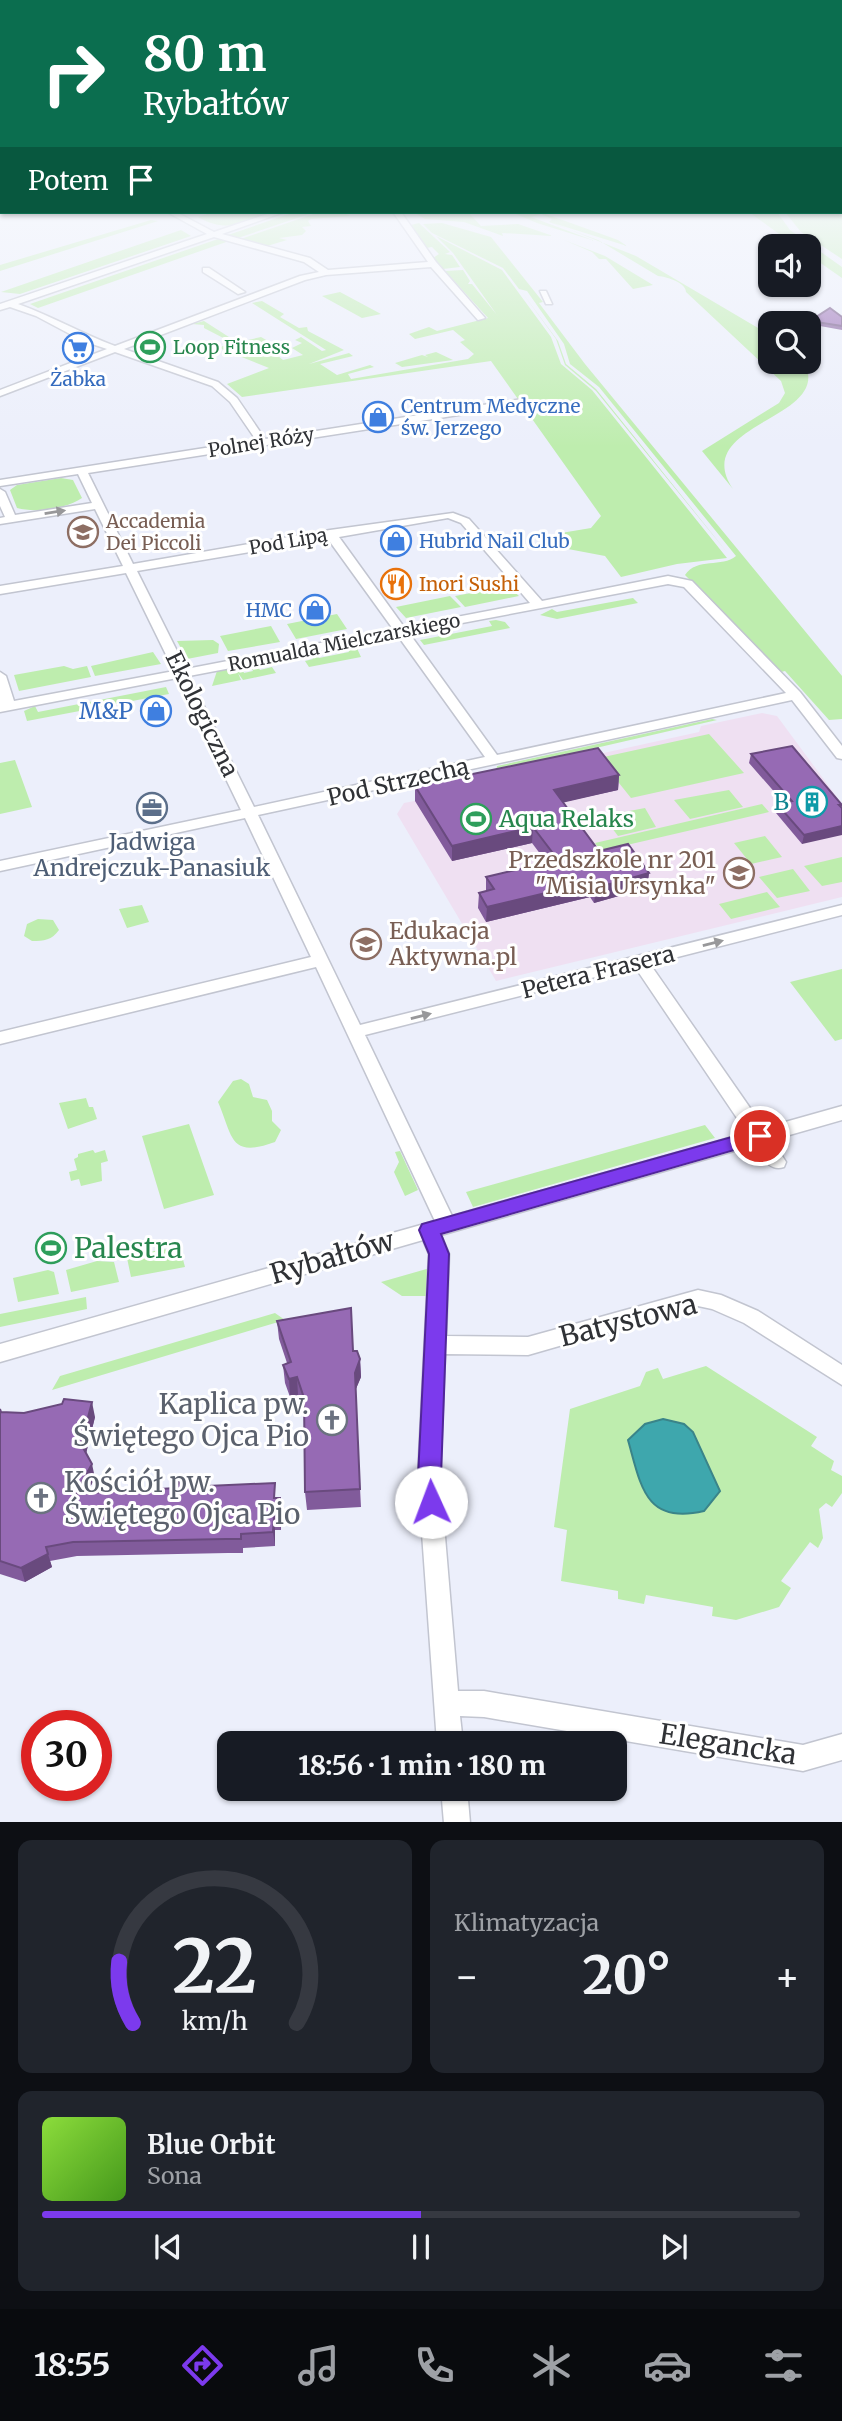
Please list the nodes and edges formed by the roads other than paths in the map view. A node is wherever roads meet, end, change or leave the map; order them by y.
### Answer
1 (91, 276) edge
2 (216, 276) edge
3 (311, 276) edge
4 (444, 276) edge
5 (241, 292) dead end
6 (543, 293) dead end
7 (548, 302) dead end
8 (5, 305) edge
9 (481, 318) dead end
10 (115, 349) junction
11 (0, 393) edge
12 (522, 402) dead end
13 (262, 442) junction
14 (81, 470) junction
15 (0, 483) edge
16 (0, 492) edge
17 (99, 505) junction
18 (5, 520) edge
19 (330, 533) junction
20 (129, 567) junction
21 (0, 590) edge
22 (539, 605) junction
23 (401, 631) junction
24 (182, 672) junction
25 (0, 676) edge
26 (795, 695) junction
27 (5, 707) edge
28 (842, 755) edge
29 (494, 760) junction
30 (251, 814) junction
31 (0, 866) edge
32 (842, 910) edge
33 (319, 961) junction
34 (640, 962) junction
35 (354, 1032) junction
36 (0, 1038) edge
37 (842, 1113) edge
38 (760, 1136) junction
39 (777, 1162) dead end
40 (438, 1227) junction
41 (65, 1333) junction
42 (0, 1343) edge
43 (436, 1345) junction
44 (0, 1353) edge
45 (842, 1376) edge
46 (447, 1703) junction
47 (449, 1731) edge
48 (842, 1747) edge
49 (455, 1801) edge
50 (457, 1822) edge

1 - 8 street
2 - 5 street
3 - 10 street
4 - 9 street
6 - 7 street
8 - 10 street
10 - 11 street
10 - 13 street
12 - 13 street, Polnej Róży
13 - 14 street, Polnej Róży
14 - 15 street, Polnej Róży
14 - 17 street, Ekologiczna
16 - 18 street
18 -> 17 street
17 - 20 street, Ekologiczna
19 - 20 street, Pod Lipą
19 - 22 street, Pod Lipą
19 - 23 street
20 - 21 street, Pod Lipą
20 - 24 street, Ekologiczna
22 - 23 street, Romualda Mielczarskiego
22 - 26 street, Romualda Mielczarskiego
23 - 24 street, Romualda Mielczarskiego
23 - 29 street
24 - 27 street, Romualda Mielczarskiego
24 - 30 street, Ekologiczna
25 - 27 street
26 - 28 street
26 - 29 street, Pod Strzechą
29 - 30 street, Pod Strzechą
30 - 31 street, Pod Strzechą
30 - 33 street, Ekologiczna
34 -> 32 street, Petera Frasera
33 - 35 street, Ekologiczna
33 - 36 street
35 -> 34 street, Petera Frasera
34 - 38 street
35 - 40 street, Ekologiczna
37 - 38 street, Rybałtów
38 - 39 street
38 - 40 street, Rybałtów
40 - 41 street, Rybałtów
40 - 43 street, Ekologiczna
41 - 42 street, Rybałtów
41 - 44 street, Rybałtów
43 - 45 street, Batystowa
43 - 46 street, Ekologiczna
46 - 47 street, Ekologiczna
46 - 48 street, Elegancka
49 - 50 street

